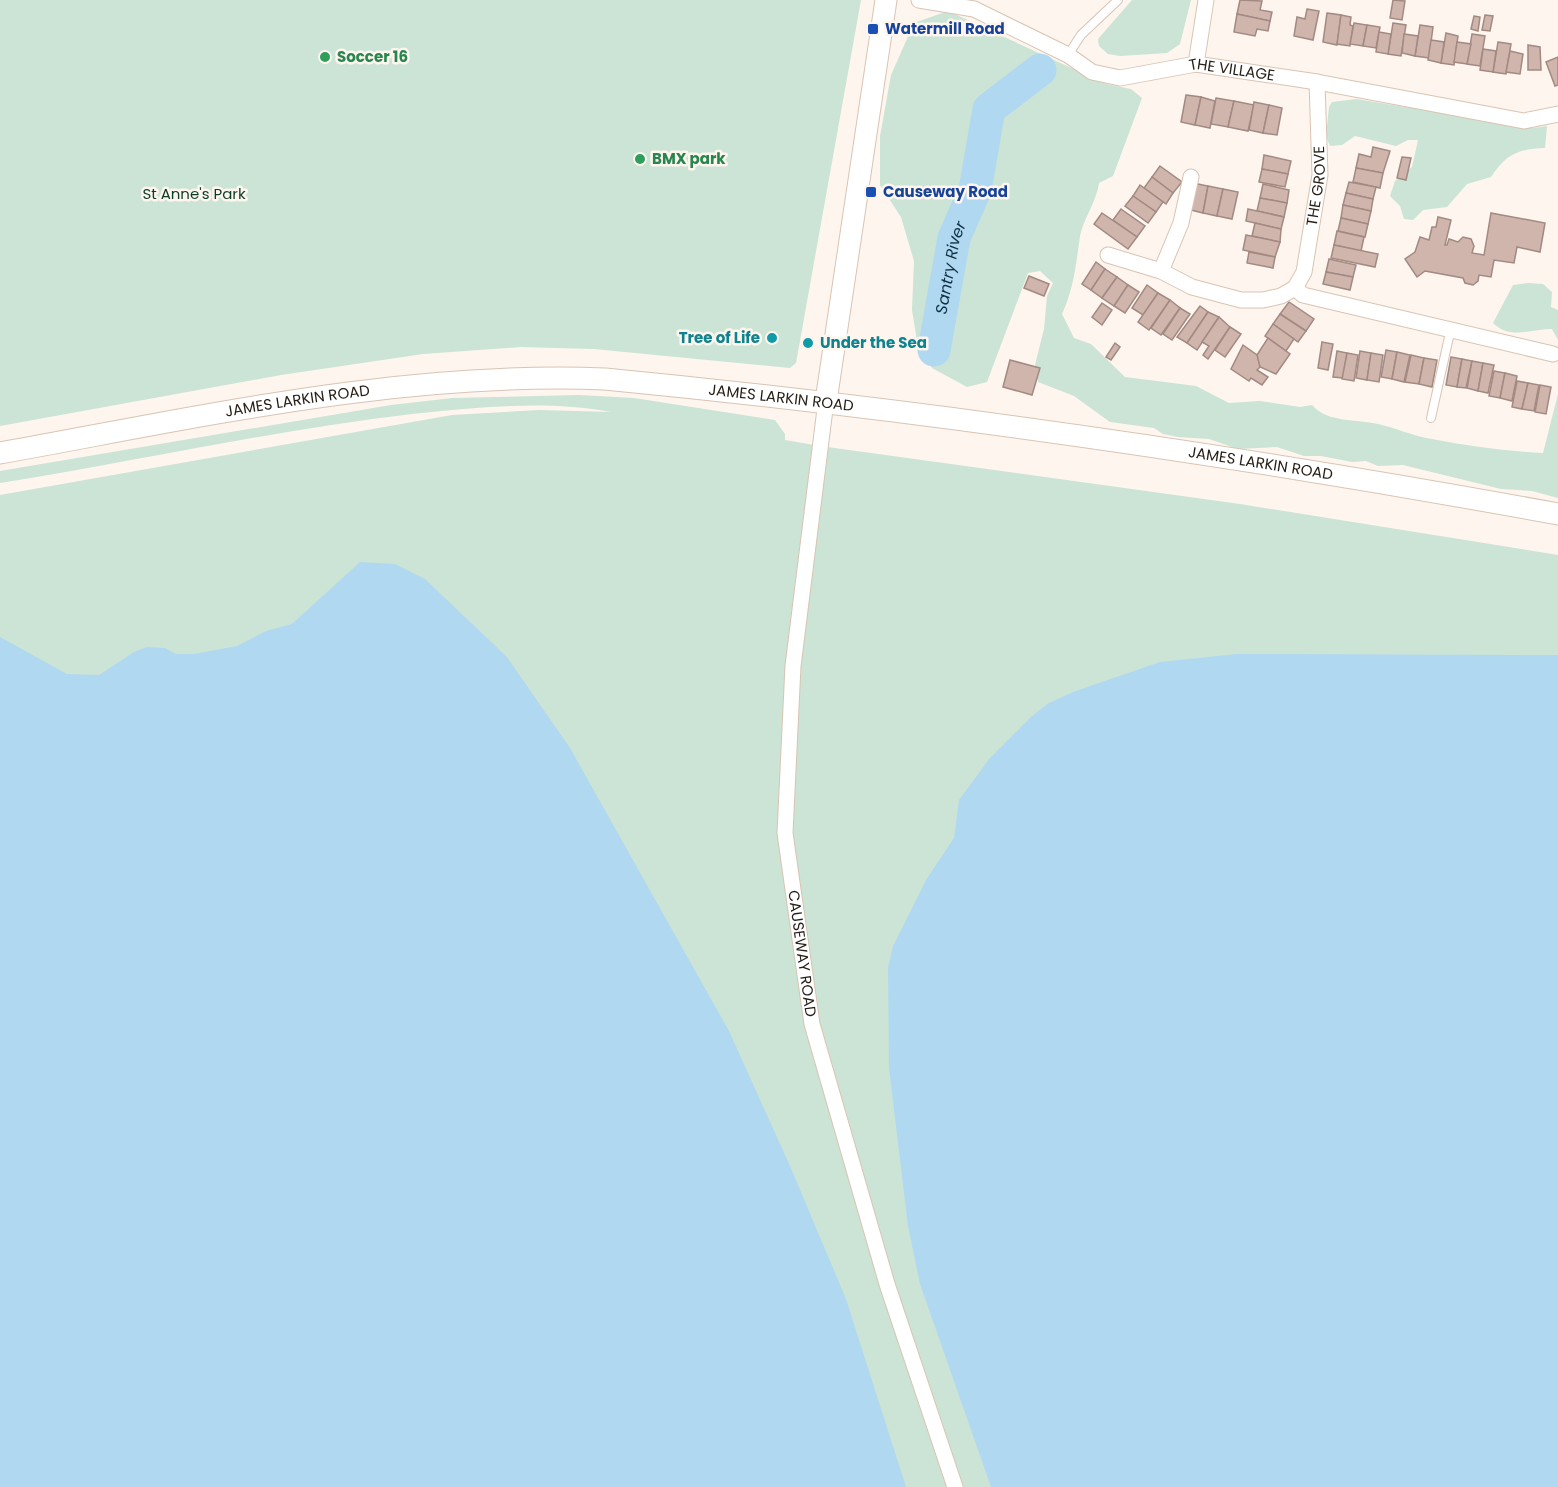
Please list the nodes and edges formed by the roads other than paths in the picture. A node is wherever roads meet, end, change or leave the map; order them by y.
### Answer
1 (886, 0) edge
2 (919, 0) edge
3 (1118, 0) edge
4 (1206, 0) edge
5 (1068, 55) junction
6 (1196, 64) junction
7 (1317, 82) junction
8 (1558, 114) edge
9 (1191, 177) dead end
10 (1108, 255) dead end
11 (1161, 271) junction
12 (1295, 288) junction
13 (1451, 328) junction
14 (1553, 354) dead end
15 (826, 401) junction
16 (1431, 418) dead end
17 (0, 453) edge
18 (1558, 514) edge
19 (955, 1487) edge

1 - 15 main road
2 - 5 street, THE VILLAGE
3 - 5 lane
4 - 6 street
5 - 6 street, THE VILLAGE
6 - 7 street, THE VILLAGE
7 - 8 street, THE VILLAGE
7 - 12 street, THE GROVE
9 - 11 street
10 - 11 street
11 - 12 street
12 - 13 street
13 - 14 street
13 - 16 lane
15 - 17 main road, JAMES LARKIN ROAD
15 - 18 main road, JAMES LARKIN ROAD
15 - 19 street, CAUSEWAY ROAD

